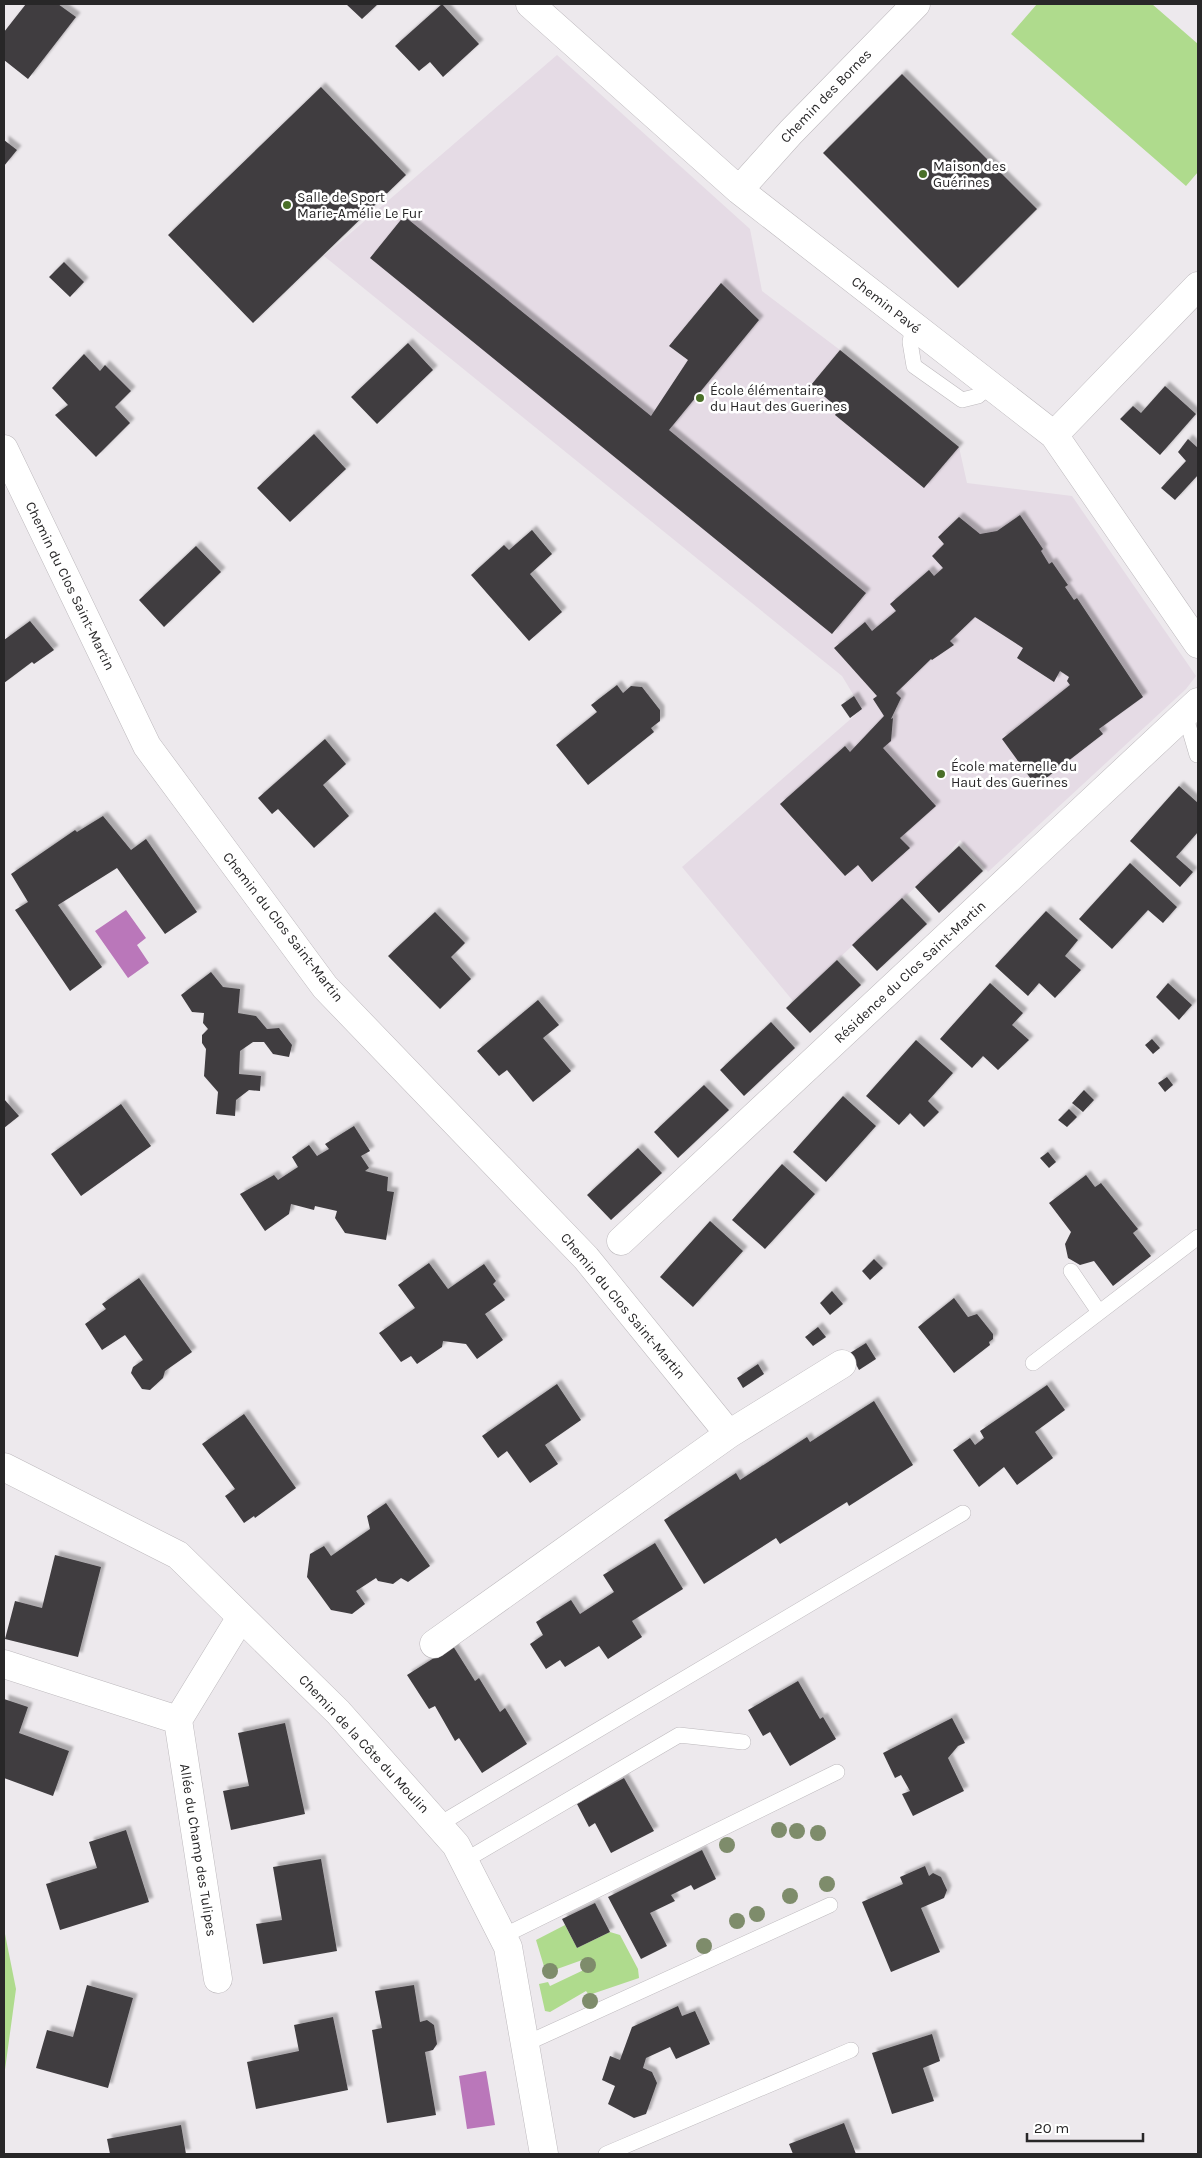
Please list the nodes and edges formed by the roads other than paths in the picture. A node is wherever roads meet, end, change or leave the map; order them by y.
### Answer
1 (530, 4) edge
2 (916, 4) edge
3 (739, 190) junction
4 (1198, 286) edge
5 (1054, 435) junction
6 (4, 450) edge
7 (1198, 644) edge
8 (1192, 708) edge
9 (1197, 755) dead end
10 (1198, 1237) edge
11 (621, 1241) dead end
12 (1071, 1271) dead end
13 (1099, 1312) junction
14 (1033, 1363) dead end
15 (842, 1364) dead end
16 (729, 1434) junction
17 (4, 1467) edge
18 (963, 1513) dead end
19 (241, 1617) junction
20 (434, 1644) dead end
21 (4, 1664) edge
22 (178, 1720) junction
23 (743, 1742) dead end
24 (837, 1772) dead end
25 (438, 1825) junction
26 (464, 1861) junction
27 (830, 1905) dead end
28 (503, 1936) junction
29 (218, 1979) dead end
30 (525, 2044) junction
31 (851, 2050) dead end
32 (544, 2154) edge
33 (606, 2154) edge

1 - 3 street, Chemin Pavé
2 - 3 street, Chemin des Bornes
3 - 5 street, Chemin Pavé
4 - 5 street
5 - 7 street, Chemin Pavé
6 - 16 street, Chemin du Clos Saint-Martin
8 - 9 lane
8 - 11 street, Résidence du Clos Saint-Martin
10 - 13 lane
12 - 13 lane
13 - 14 lane
15 - 16 street
16 - 20 street
17 - 19 street, Chemin de la Côte du Moulin
18 - 25 lane
19 - 22 street
19 - 25 street, Chemin de la Côte du Moulin
21 - 22 street
22 - 29 street, Allée du Champ des Tulipes
23 - 26 lane
24 - 28 lane
25 - 26 street, Chemin de la Côte du Moulin
26 - 28 street, Chemin de la Côte du Moulin
27 - 30 lane
28 - 30 street, Chemin de la Côte du Moulin
30 - 32 street, Chemin de la Côte du Moulin
31 - 33 lane

